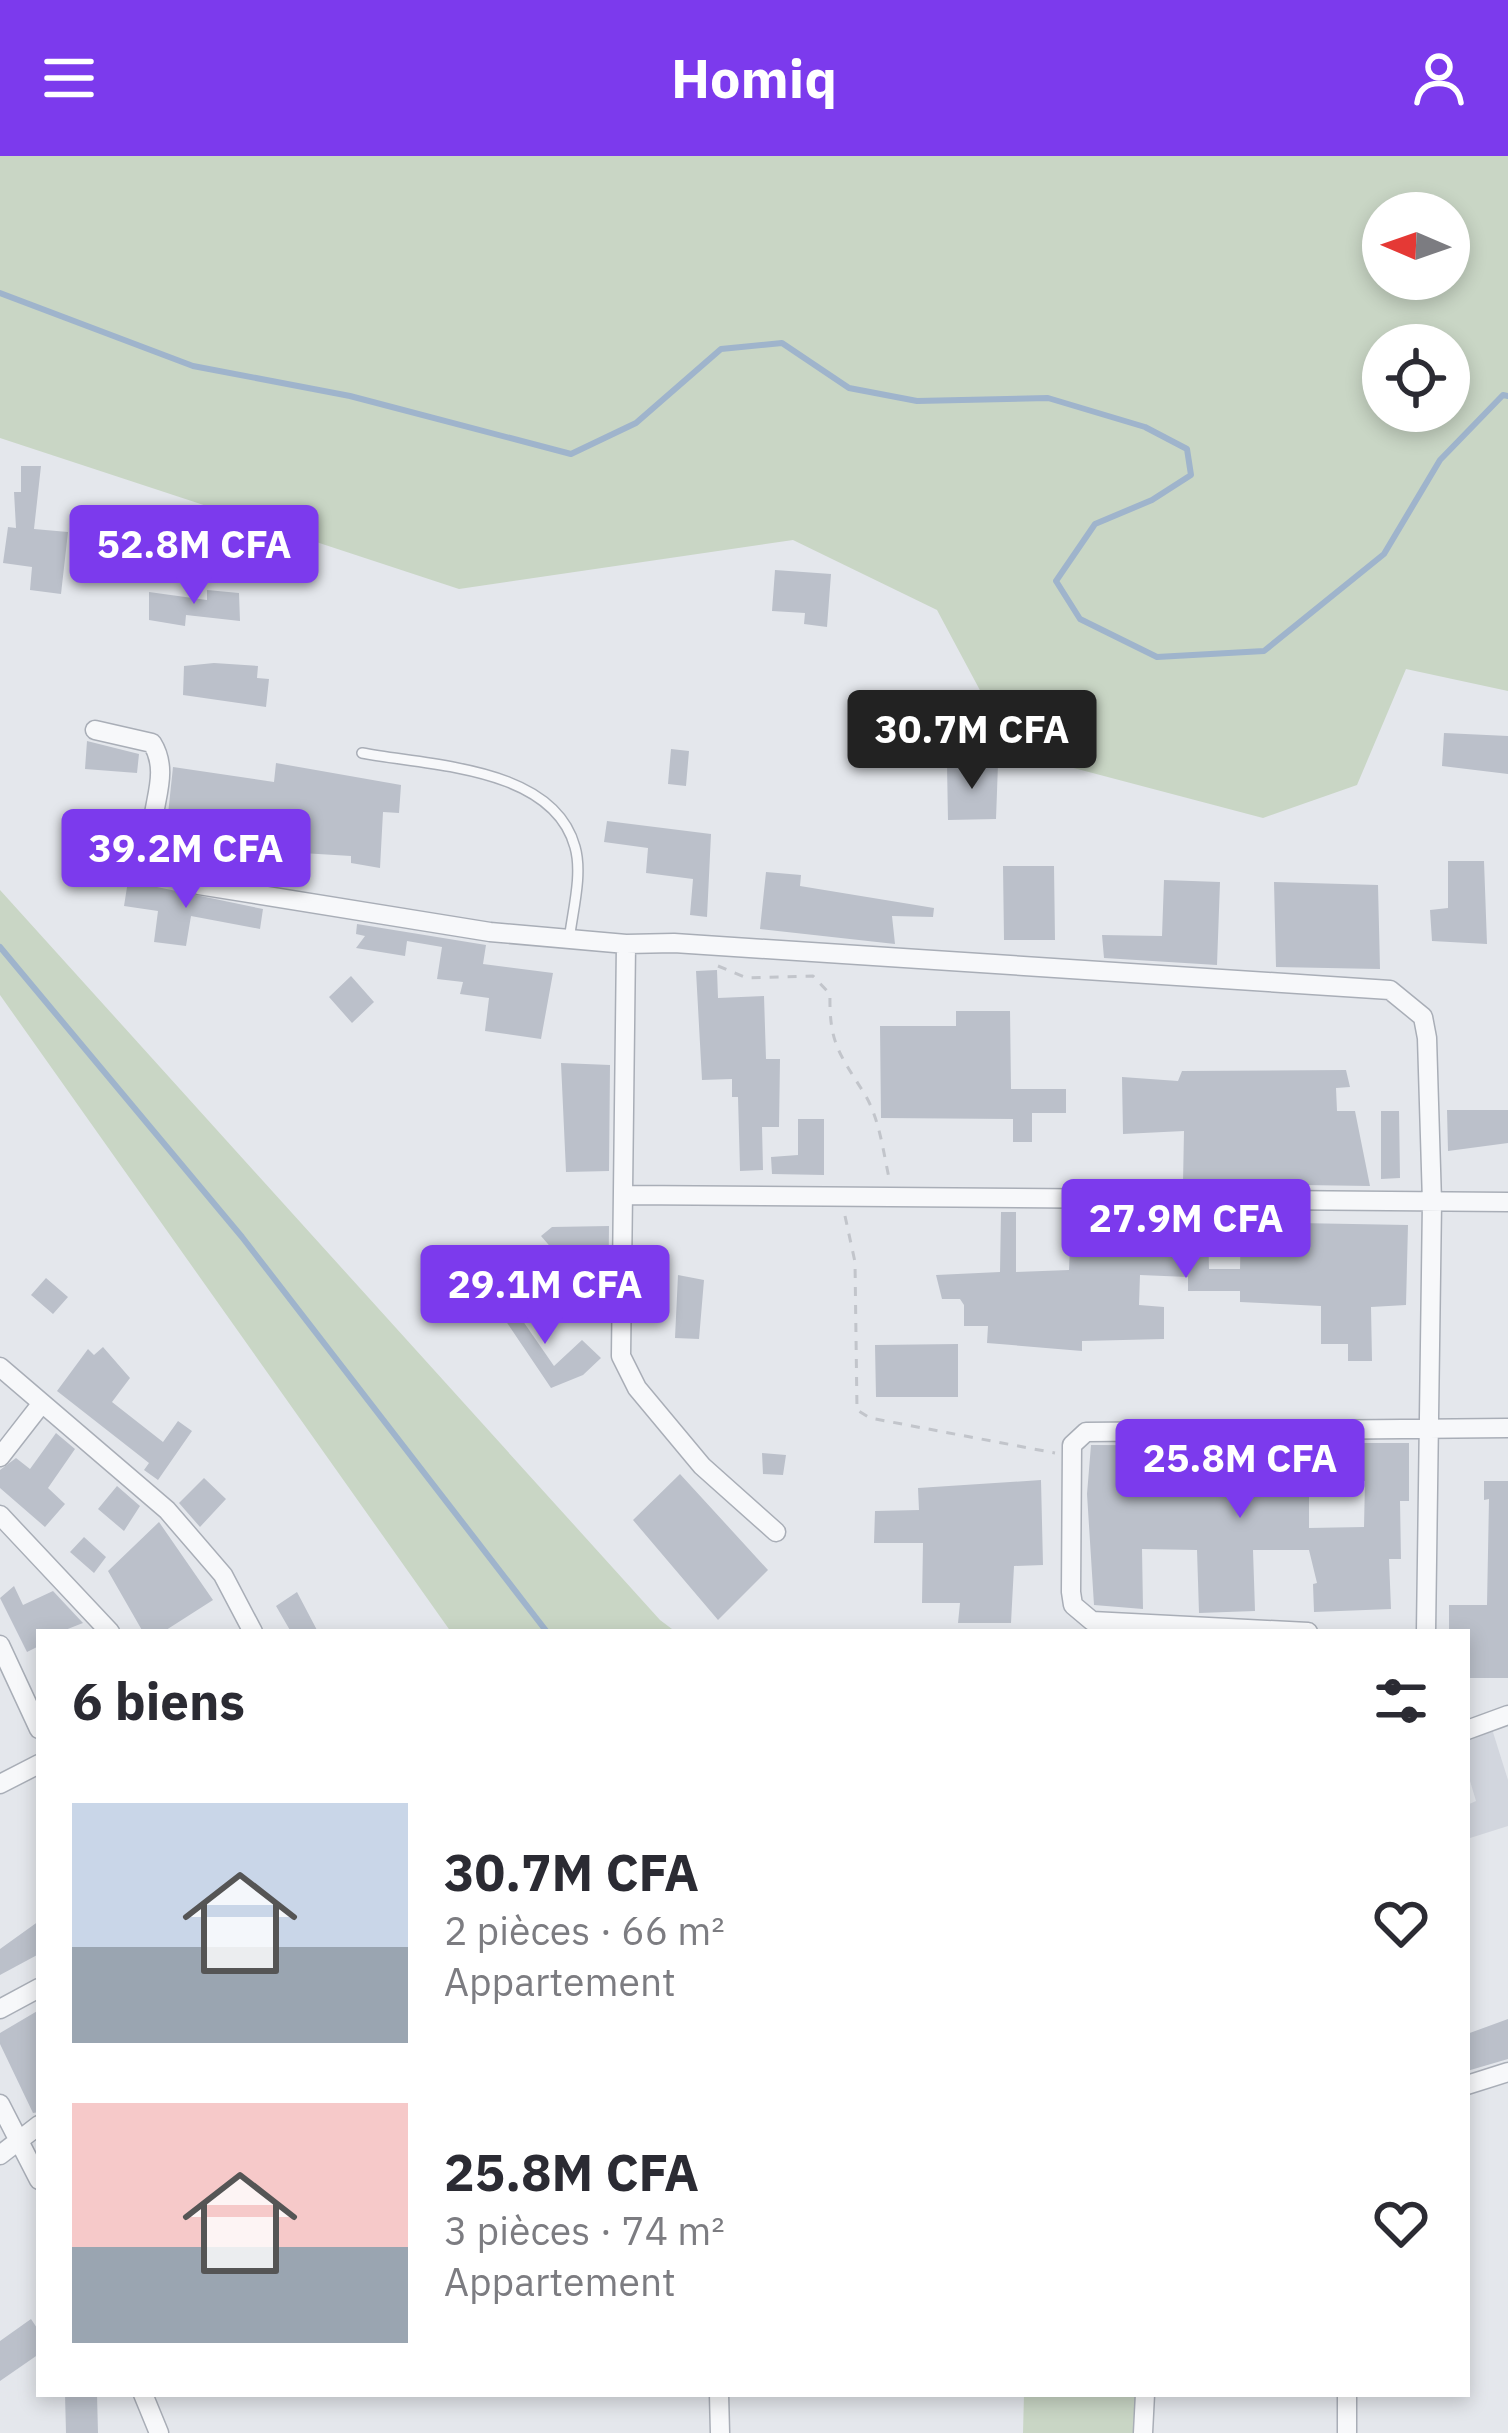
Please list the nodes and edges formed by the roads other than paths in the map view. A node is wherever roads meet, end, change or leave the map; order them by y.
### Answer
1 (95, 730) dead end
2 (362, 753) dead end
3 (569, 941) junction
4 (626, 944) junction
5 (627, 1195) junction
6 (1432, 1202) junction
7 (1508, 1202) edge
8 (0, 1366) edge
9 (42, 1403) junction
10 (1430, 1426) junction
11 (1508, 1428) edge
12 (0, 1457) edge
13 (0, 1515) edge
14 (776, 1532) dead end
15 (107, 1629) edge
16 (251, 1629) edge
17 (1249, 1629) edge
18 (1426, 1629) edge
19 (0, 1645) edge
20 (1508, 1715) edge
21 (36, 1723) edge
22 (1470, 1729) edge
23 (36, 1766) edge
24 (0, 1784) edge
25 (36, 1990) edge
26 (0, 2009) edge
27 (1508, 2072) edge
28 (1470, 2083) edge
29 (0, 2104) edge
30 (36, 2127) edge
31 (18, 2140) junction
32 (0, 2155) edge
33 (36, 2174) edge
34 (144, 2397) edge
35 (719, 2397) edge
36 (1144, 2397) edge
37 (1346, 2397) edge
38 (159, 2433) edge
39 (720, 2433) edge
40 (1143, 2433) edge
41 (1347, 2433) edge

1 - 3 street
2 - 3 lane
3 - 4 street
4 - 5 street
4 - 6 street
5 - 6 street
5 - 14 street
6 - 7 street
6 - 10 street
8 - 9 street
9 - 12 street
9 - 16 street
10 - 11 street
10 - 17 street
10 - 18 street
13 - 15 street
19 - 21 street
20 - 22 street
23 - 24 street
25 - 26 street
27 - 28 street
29 - 31 street
30 - 31 street
31 - 32 street
31 - 33 street
34 - 38 street
35 - 39 street
36 - 40 street
37 - 41 street

